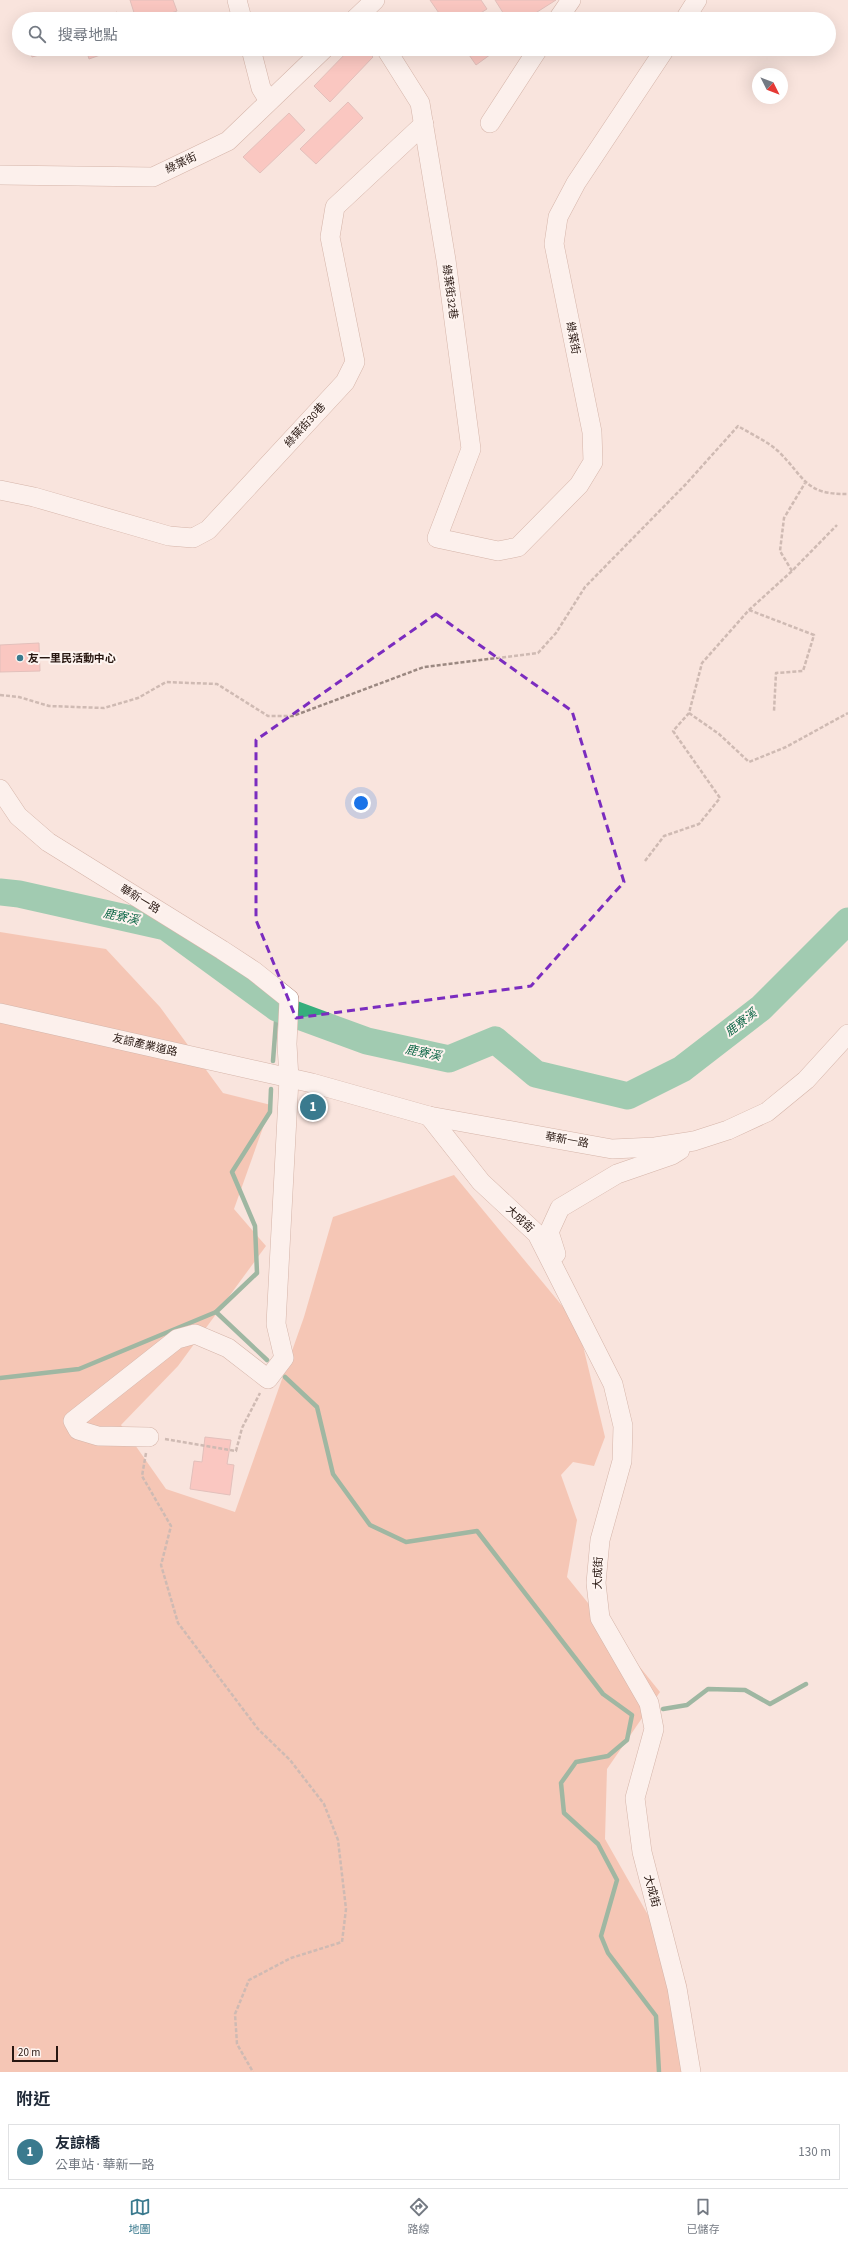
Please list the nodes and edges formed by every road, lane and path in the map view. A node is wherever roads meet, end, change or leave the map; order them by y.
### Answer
1 (237, 0) edge
2 (571, 0) edge
3 (697, 0) edge
4 (240, 12) edge
5 (563, 12) edge
6 (689, 12) edge
7 (253, 56) edge
8 (317, 56) edge
9 (390, 56) edge
10 (533, 56) edge
11 (660, 56) edge
12 (269, 101) junction
13 (490, 123) dead end
14 (424, 124) junction
15 (0, 176) edge
16 (805, 483) junction
17 (0, 490) edge
18 (848, 494) edge
19 (837, 525) dead end
20 (437, 538) joint
21 (792, 571) junction
22 (749, 610) junction
23 (0, 695) edge
24 (774, 711) dead end
25 (689, 713) junction
26 (848, 714) edge
27 (0, 789) edge
28 (645, 861) dead end
29 (0, 1013) edge
30 (848, 1034) edge
31 (289, 1080) junction
32 (429, 1116) junction
33 (694, 1141) junction
34 (574, 1308) junction
35 (268, 1379) junction
36 (149, 1436) junction
37 (253, 2072) edge
38 (691, 2072) edge

1 - 4 street
2 - 5 street
3 - 6 street
7 - 12 street
8 - 12 street, 綠葉街
9 - 14 street, 綠葉街32巷
10 - 13 street
11 - 20 street, 綠葉街
12 - 15 street, 綠葉街
14 - 17 street, 綠葉街30巷
14 - 20 street, 綠葉街32巷
16 - 18 path
16 - 21 path
16 - 23 path
19 - 21 path
21 - 22 path
22 - 24 path
22 - 25 path
25 - 26 path
25 - 28 path
27 - 31 street, 華新一路
29 - 31 street, 友諒產業道路
30 - 33 street, 華新一路
31 - 32 street, 華新一路
31 - 35 street
32 - 33 street, 華新一路
32 - 34 street, 大成街
33 - 34 street
34 - 38 street, 大成街
35 - 36 path
35 - 36 street
36 - 37 path

